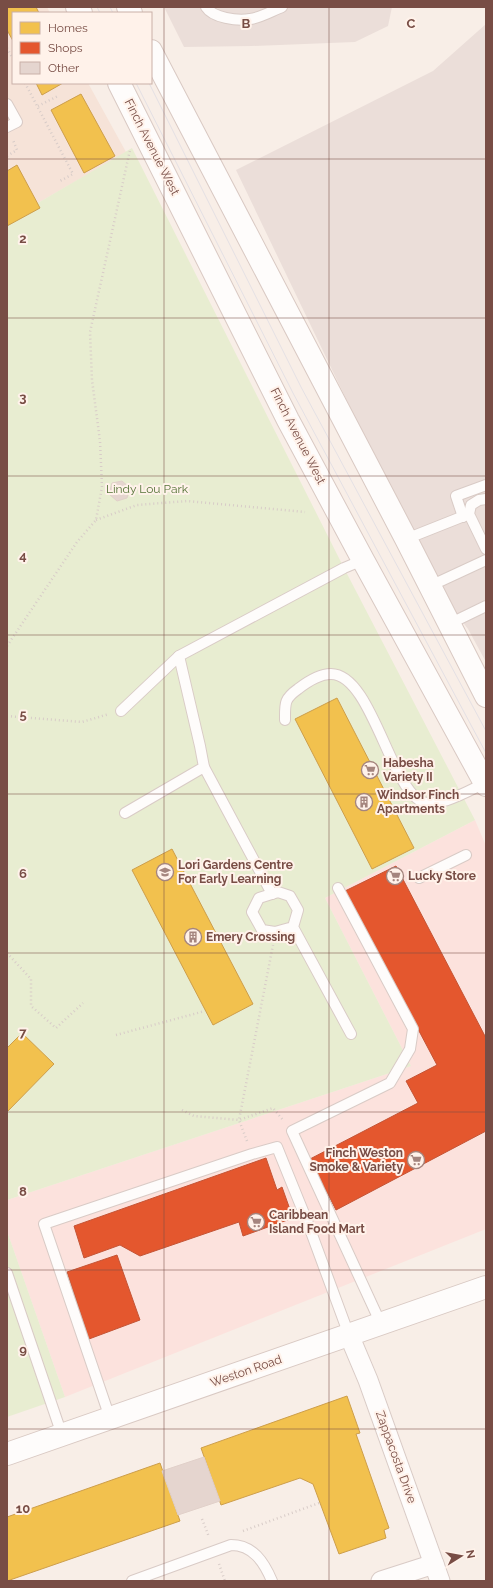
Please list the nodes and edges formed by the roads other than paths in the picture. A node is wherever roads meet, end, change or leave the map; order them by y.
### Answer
1 (206, 7) edge
2 (282, 7) edge
3 (152, 53) edge
4 (120, 84) edge
5 (7, 104) edge
6 (9, 132) edge
7 (486, 485) edge
8 (486, 499) edge
9 (466, 515) junction
10 (406, 539) junction
11 (486, 549) edge
12 (363, 560) junction
13 (486, 560) edge
14 (430, 586) junction
15 (486, 606) edge
16 (449, 624) junction
17 (179, 656) junction
18 (485, 690) edge
19 (121, 711) road end
20 (285, 720) dead end
21 (204, 768) junction
22 (486, 784) edge
23 (124, 813) dead end
24 (466, 855) dead end
25 (419, 878) dead end
26 (338, 888) dead end
27 (272, 894) junction
28 (294, 927) junction
29 (351, 1034) dead end
30 (7, 1273) edge
31 (486, 1287) edge
32 (381, 1324) junction
33 (349, 1335) junction
34 (110, 1418) junction
35 (62, 1435) junction
36 (7, 1454) edge
37 (437, 1573) edge
38 (132, 1581) edge
39 (272, 1581) edge
40 (381, 1581) edge

1 - 2 lane
3 - 10 main road
4 - 12 main road, Finch Avenue West
5 - 6 lane
7 - 9 lane
8 - 9 lane
9 - 10 lane
9 - 11 lane
10 - 14 main road
12 - 17 lane
12 - 22 main road, Finch Avenue West
13 - 14 lane
14 - 16 main road
15 - 16 lane
16 - 18 main road
17 - 19 lane
17 - 21 lane
20 - 22 lane
21 - 23 lane
21 - 27 lane
24 - 25 lane
26 - 32 lane
27 - 28 lane
27 - 28 lane
28 - 29 lane
30 - 35 lane
31 - 32 main road, Weston Road
32 - 33 main road, Weston Road
33 - 34 main road, Weston Road
33 - 34 lane
33 - 37 street, Zappacosta Drive
34 - 35 main road, Weston Road
35 - 36 main road, Weston Road
37 - 40 street
38 - 39 lane

